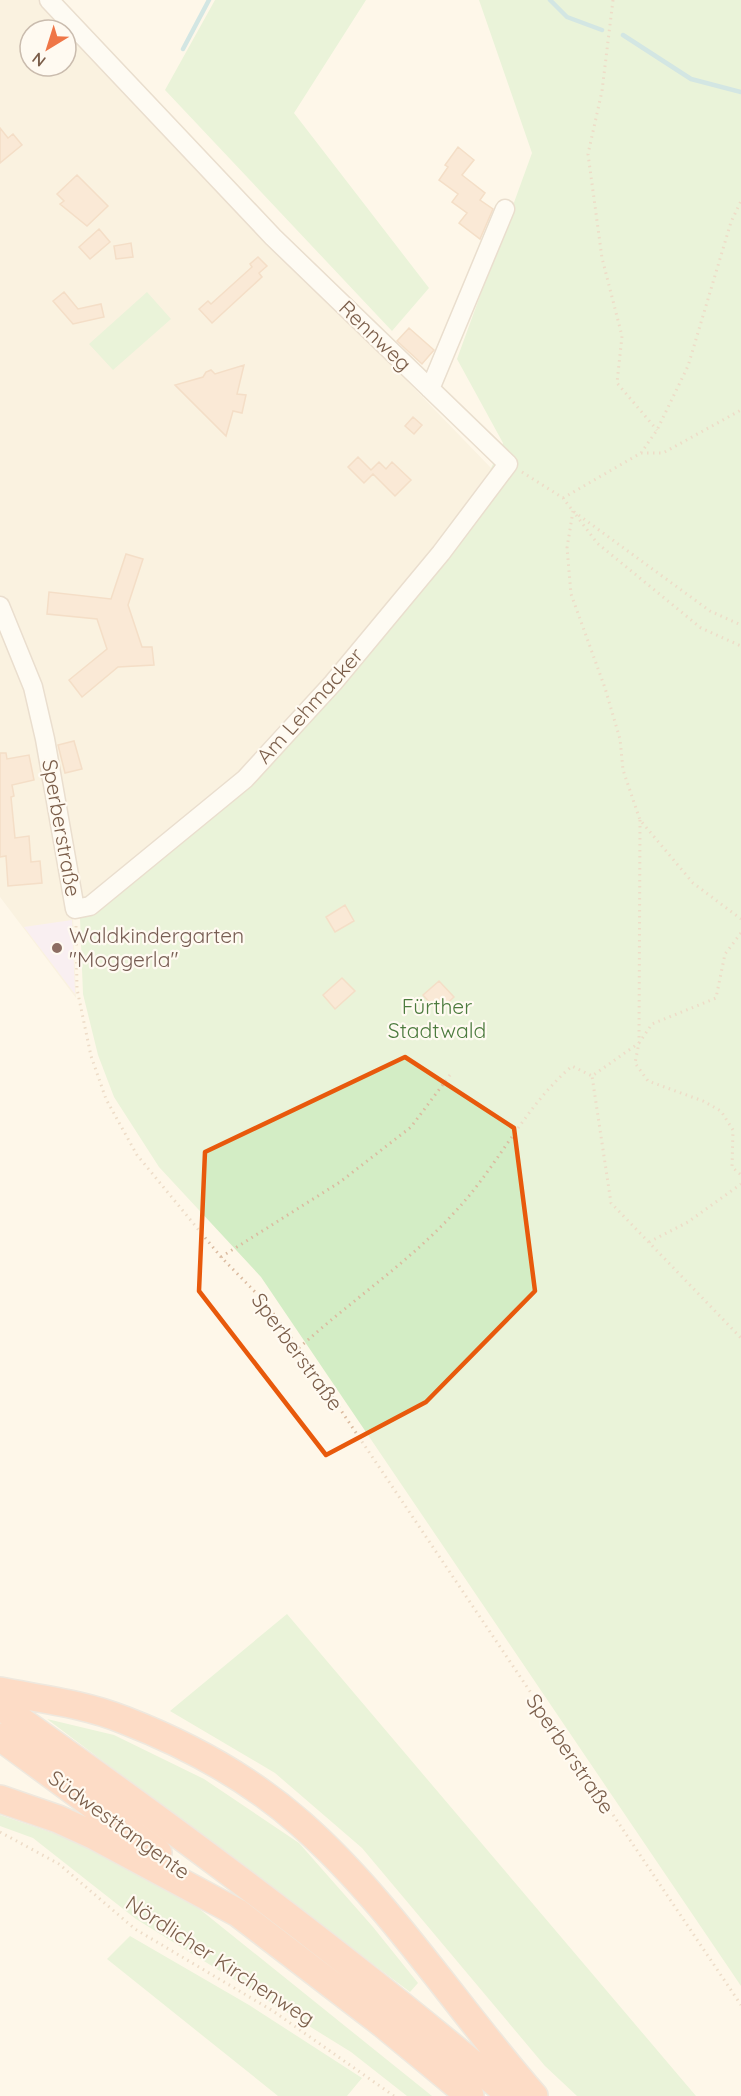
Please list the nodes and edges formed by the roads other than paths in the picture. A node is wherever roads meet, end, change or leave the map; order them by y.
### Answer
1 (49, 0) edge
2 (505, 209) dead end
3 (429, 389) junction
4 (508, 464) joint
5 (0, 606) edge
6 (75, 909) joint
7 (0, 1691) edge
8 (0, 1706) edge
9 (0, 1737) edge
10 (0, 1799) edge
11 (238, 1912) junction
12 (470, 2096) edge
13 (511, 2096) edge
14 (534, 2096) edge

1 - 3 street, Rennweg
2 - 3 street
3 - 4 street, Rennweg
4 - 6 street, Am Lehmacker
5 - 6 street, Sperberstraße
7 - 14 highway
8 - 13 highway, Südwesttangente
9 - 11 highway, Südwesttangente
10 - 11 highway
11 - 12 highway

